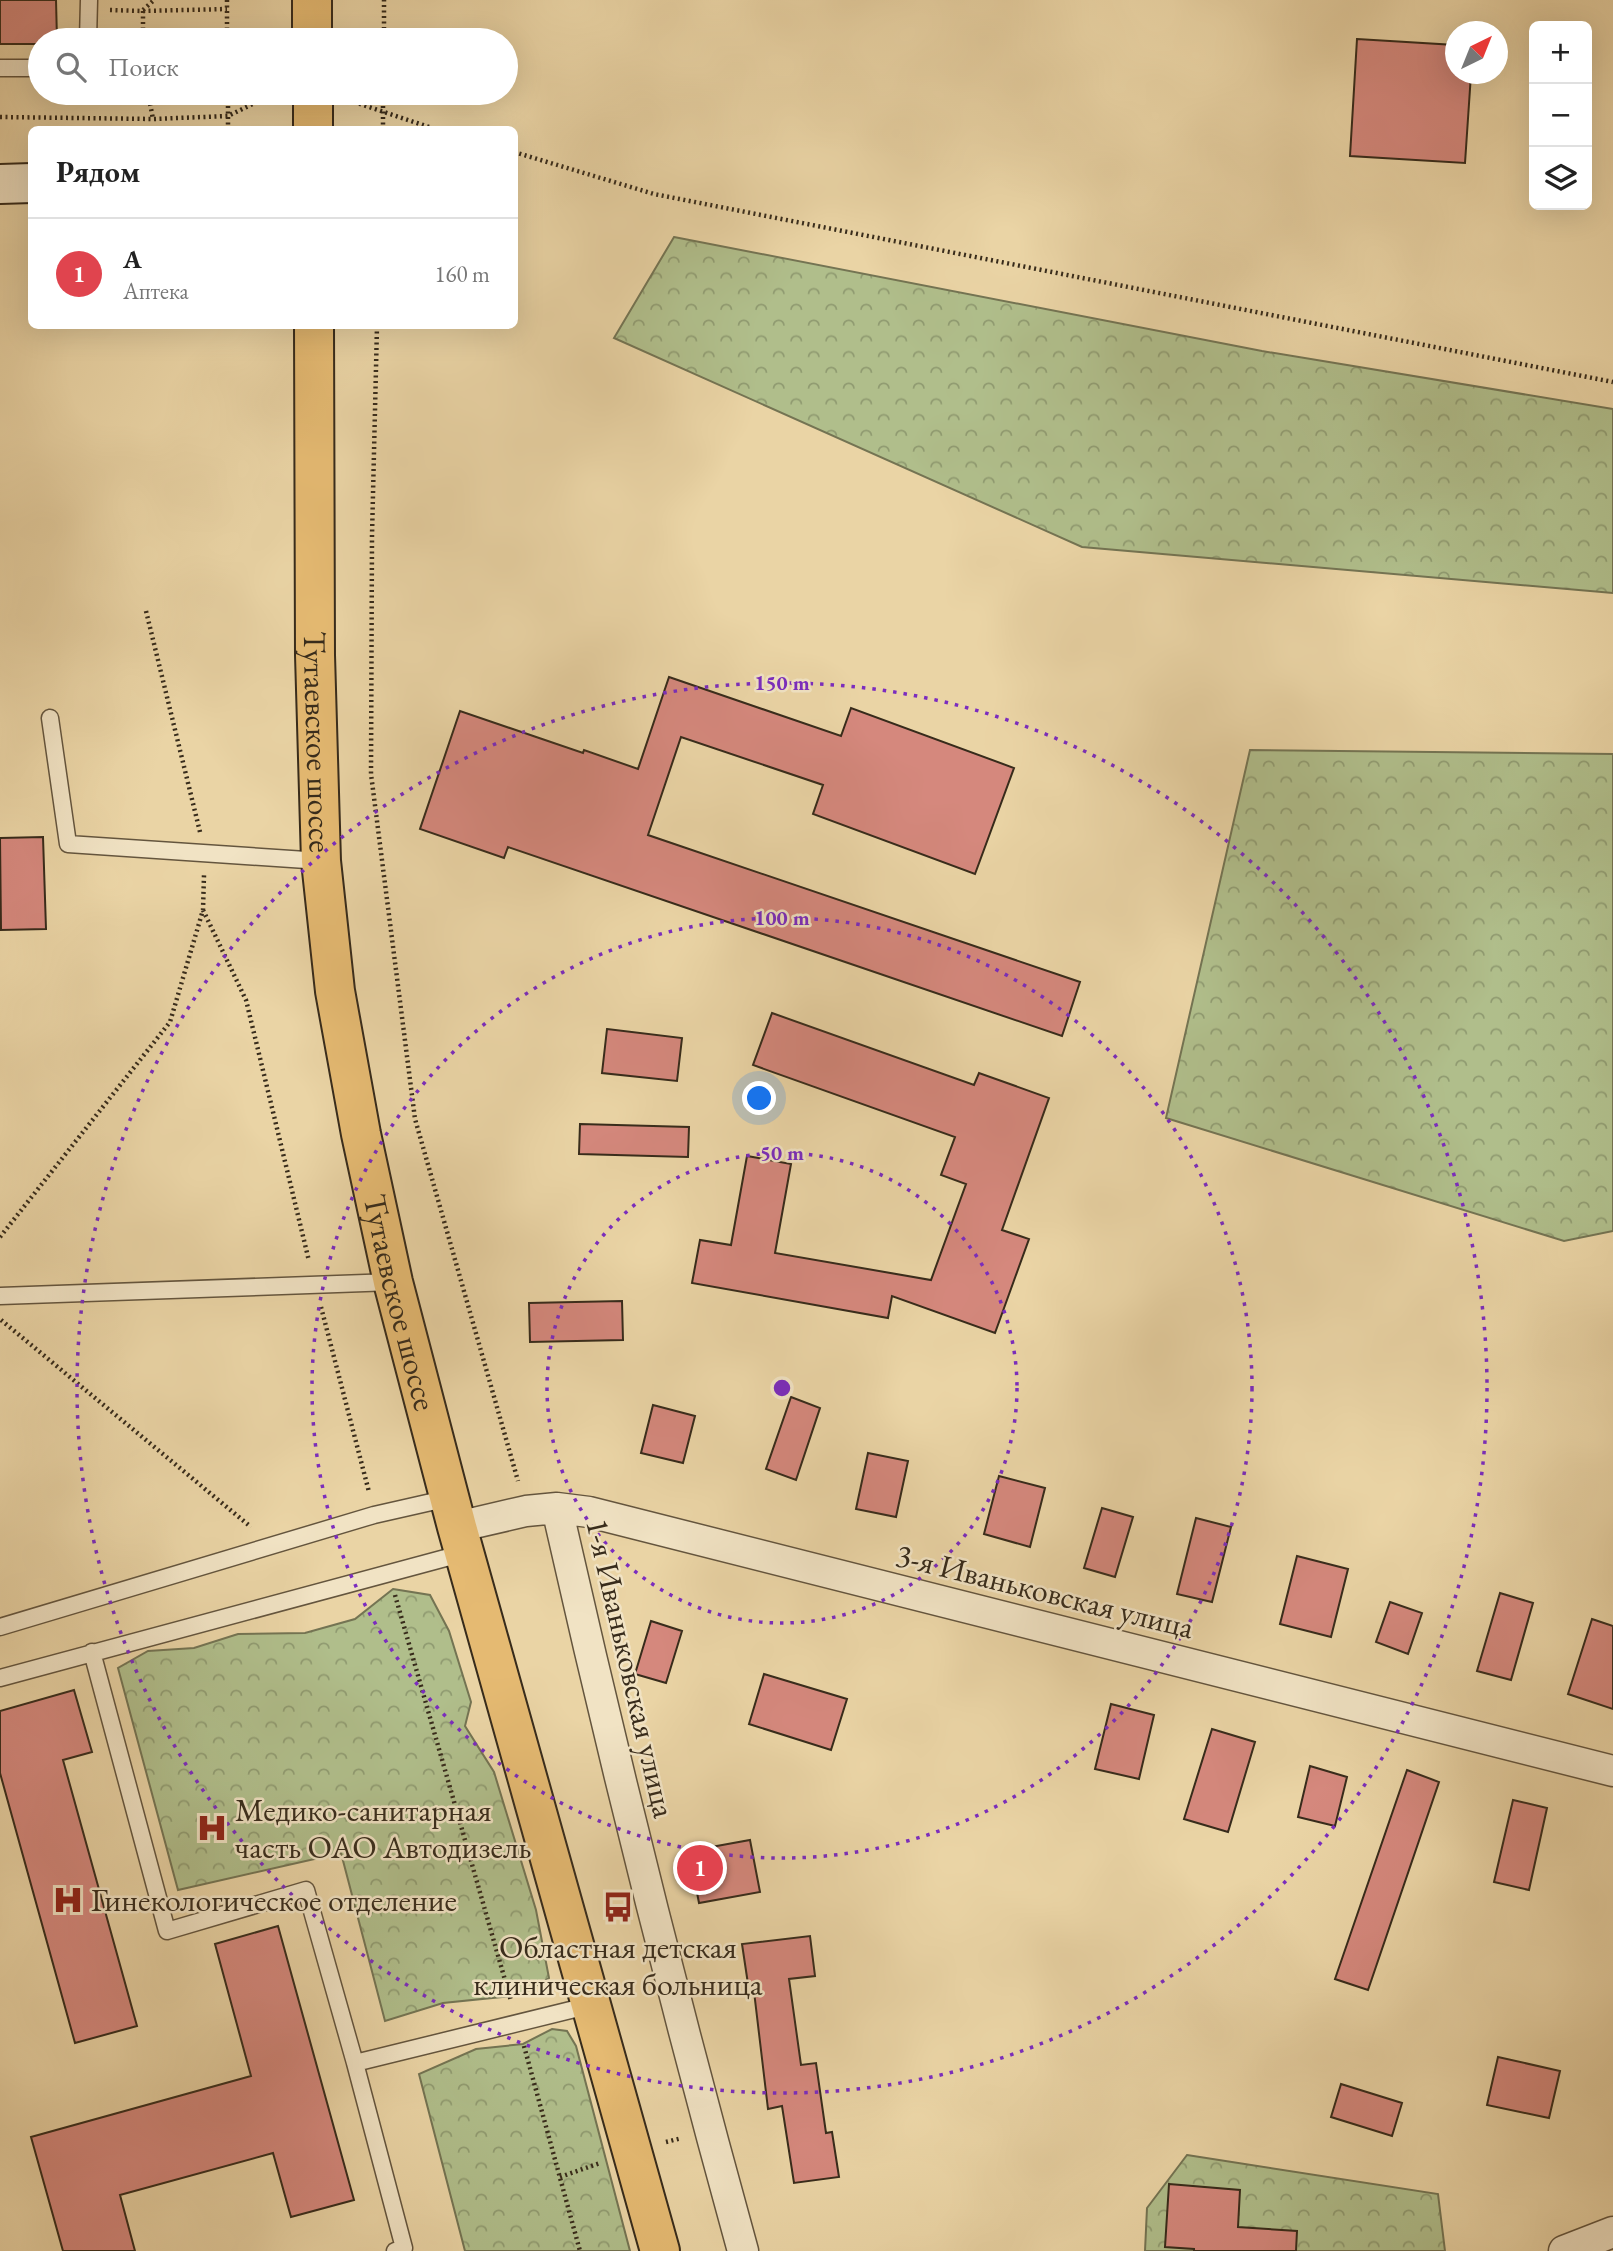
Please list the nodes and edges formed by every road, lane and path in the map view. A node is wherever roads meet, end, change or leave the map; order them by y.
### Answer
1 (154, 0) edge
2 (227, 0) edge
3 (312, 0) edge
4 (384, 0) edge
5 (89, 5) edge
6 (227, 9) junction
7 (143, 11) junction
8 (88, 28) edge
9 (143, 28) edge
10 (227, 28) edge
11 (312, 28) edge
12 (384, 28) edge
13 (0, 68) edge
14 (28, 68) edge
15 (150, 105) edge
16 (228, 105) edge
17 (251, 105) edge
18 (313, 105) edge
19 (362, 105) edge
20 (383, 105) edge
21 (383, 113) junction
22 (228, 116) junction
23 (0, 117) edge
24 (153, 119) junction
25 (228, 126) edge
26 (313, 126) edge
27 (383, 126) edge
28 (425, 126) edge
29 (518, 153) edge
30 (28, 183) edge
31 (0, 184) edge
32 (314, 329) edge
33 (377, 329) edge
34 (1613, 382) edge
35 (146, 611) dead end
36 (50, 718) dead end
37 (204, 853) junction
38 (321, 861) junction
39 (203, 910) junction
40 (0, 1237) edge
41 (393, 1282) junction
42 (316, 1285) junction
43 (0, 1296) edge
44 (0, 1319) edge
45 (519, 1485) dead end
46 (557, 1508) junction
47 (374, 1515) junction
48 (457, 1526) junction
49 (273, 1545) junction
50 (389, 1574) junction
51 (0, 1627) edge
52 (92, 1652) junction
53 (0, 1678) edge
54 (1613, 1771) edge
55 (593, 2005) junction
56 (518, 2024) junction
57 (355, 2063) junction
58 (601, 2163) dead end
59 (560, 2177) junction
60 (1613, 2232) edge
61 (395, 2251) edge
62 (580, 2251) edge
63 (660, 2251) edge
64 (743, 2251) edge
65 (1563, 2251) edge

1 - 7 path
2 - 6 path
3 - 11 main road
4 - 12 path
5 - 7 path
5 - 8 lane
6 - 7 path
6 - 10 path
7 - 9 path
13 - 14 lane
15 - 24 path
16 - 22 path
17 - 22 path
18 - 26 main road
19 - 21 path
20 - 21 path
21 - 27 path
21 - 28 path
22 - 24 path
22 - 25 path
23 - 24 path
29 - 34 path
30 - 31 street
32 - 38 main road, Тутаевское шоссе
33 - 45 path
35 - 37 path
36 - 37 lane
37 - 38 lane
37 - 39 path
38 - 41 main road, Тутаевское шоссе
39 - 40 path
39 - 42 path
41 - 42 lane
41 - 48 main road, Тутаевское шоссе
42 - 43 lane
42 - 47 path
44 - 49 path
46 - 48 street, 3-я Иваньковская улица
46 - 54 street, 3-я Иваньковская улица
46 - 64 street, 1-я Иваньковская улица
47 - 48 lane
47 - 49 lane
48 - 50 lane
48 - 55 main road, Тутаевское шоссе
49 - 51 lane
50 - 52 lane
50 - 56 path
52 - 53 lane
52 - 57 lane
55 - 56 lane
55 - 63 main road, Тутаевское шоссе
56 - 57 lane
56 - 59 path
57 - 61 lane
58 - 59 path
59 - 62 path
60 - 65 street

